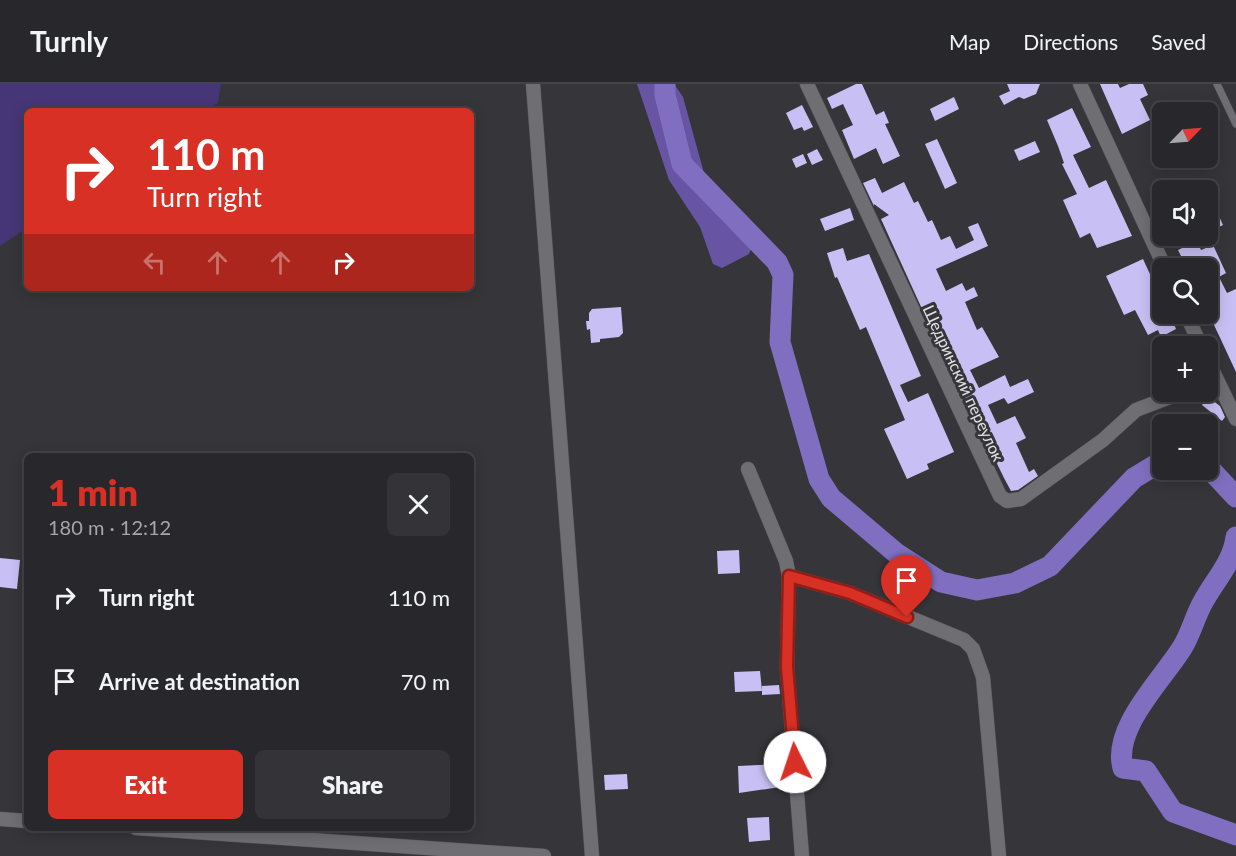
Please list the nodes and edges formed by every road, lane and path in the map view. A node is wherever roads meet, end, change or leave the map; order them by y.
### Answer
1 (533, 84) edge
2 (807, 84) edge
3 (1080, 84) edge
4 (1217, 84) edge
5 (1236, 124) edge
6 (1160, 258) edge
7 (1218, 390) edge
8 (1157, 402) edge
9 (1236, 419) edge
10 (748, 469) dead end
11 (789, 576) junction
12 (0, 819) edge
13 (24, 820) edge
14 (180, 831) edge
15 (544, 856) edge
16 (592, 856) edge
17 (802, 856) edge
18 (999, 856) edge

1 - 16 street
2 - 8 street, Щедринский переулок
3 - 6 street
4 - 5 lane
7 - 9 street
10 - 11 street
11 - 17 street
11 - 18 street
12 - 13 street
14 - 15 street

